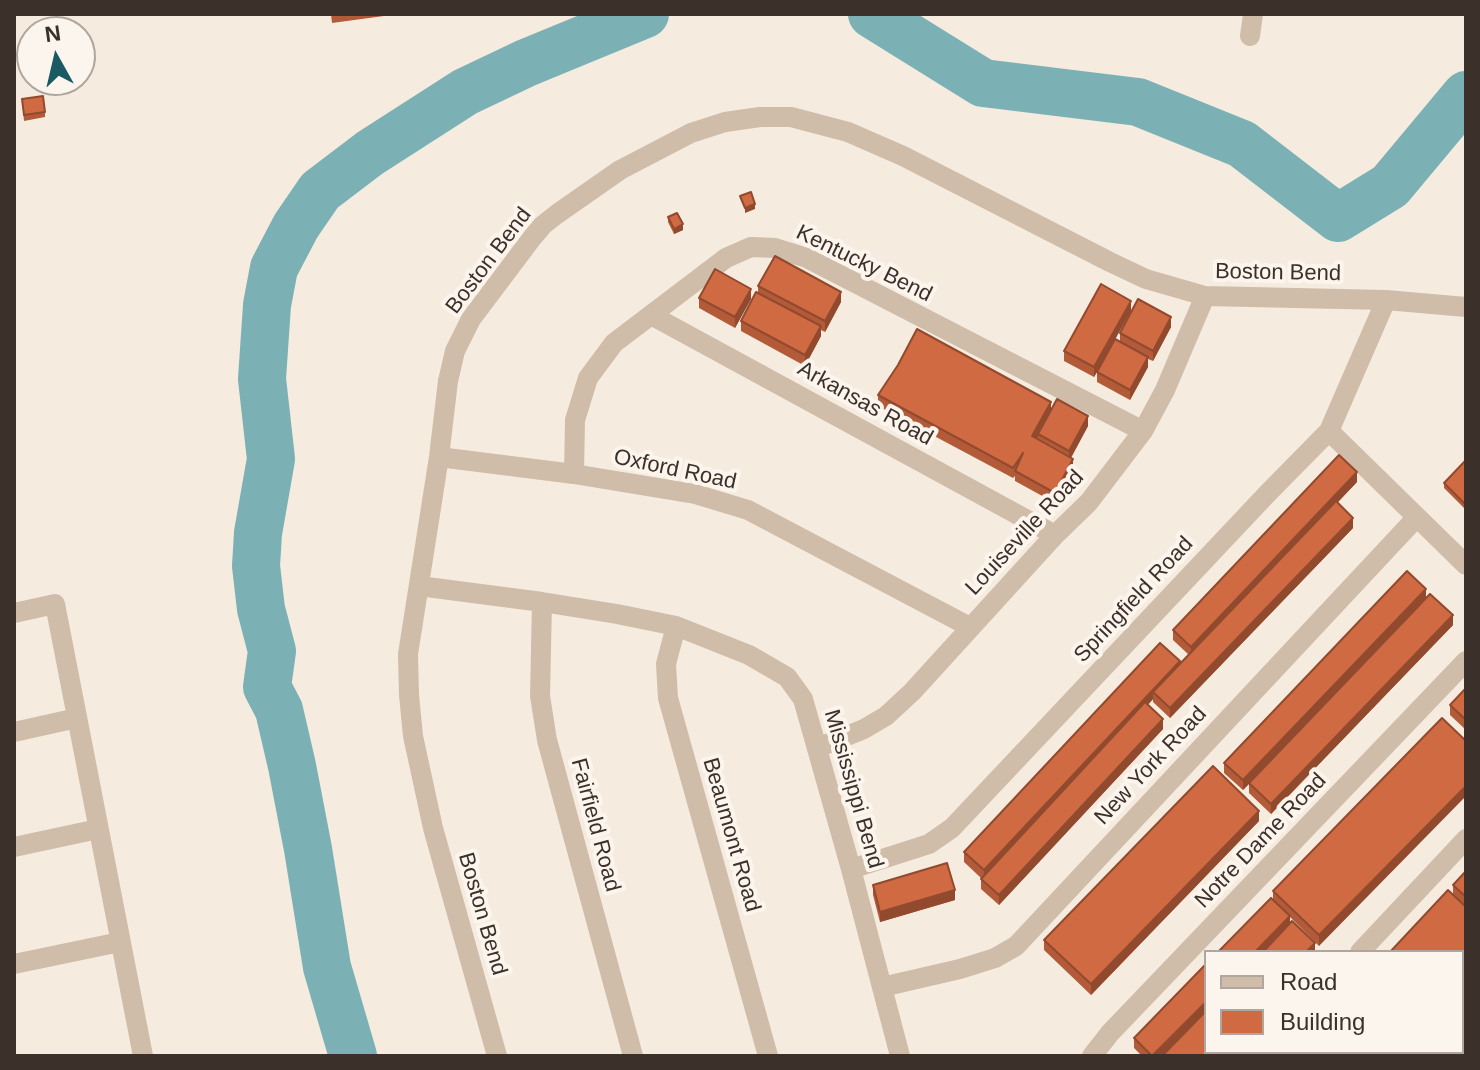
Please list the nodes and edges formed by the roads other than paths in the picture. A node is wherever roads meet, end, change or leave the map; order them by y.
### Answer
1 (1253, 14) edge
2 (1250, 36) dead end
3 (1205, 296) junction
4 (1386, 300) junction
5 (1466, 307) edge
6 (651, 315) junction
7 (1143, 431) junction
8 (1329, 431) junction
9 (439, 457) junction
10 (574, 474) junction
11 (1417, 517) junction
12 (1055, 535) junction
13 (1466, 565) edge
14 (419, 586) junction
15 (542, 602) junction
16 (14, 613) edge
17 (676, 626) junction
18 (970, 627) junction
19 (1466, 661) edge
20 (77, 718) junction
21 (14, 732) edge
22 (817, 748) junction
23 (98, 829) junction
24 (1466, 839) edge
25 (14, 847) edge
26 (851, 869) junction
27 (120, 942) junction
28 (1362, 950) edge
29 (14, 964) edge
30 (882, 987) junction
31 (139, 1055) edge
32 (497, 1056) edge
33 (633, 1056) edge
34 (768, 1056) edge
35 (900, 1056) edge
36 (1092, 1056) edge

1 - 2 street
3 - 4 street, Boston Bend
3 - 7 street, Louiseville Road
3 - 9 street, Boston Bend
4 - 5 street, Boston Bend
4 - 8 street, Springfield Road
6 - 7 street, Kentucky Bend
6 - 10 street, Kentucky Bend
6 - 12 street, Arkansas Road
7 - 12 street, Louiseville Road
8 - 11 street
8 - 26 street, Springfield Road
9 - 10 street, Oxford Road
9 - 14 street, Boston Bend
10 - 18 street, Oxford Road
11 - 13 street
11 - 30 street, New York Road
12 - 18 street, Louiseville Road
14 - 15 street, Mississippi Bend
14 - 32 street, Boston Bend
15 - 17 street, Mississippi Bend
15 - 33 street, Fairfield Road
16 - 20 street
17 - 22 street, Mississippi Bend
17 - 34 street, Beaumont Road
18 - 22 street, Louiseville Road
19 - 36 street, Notre Dame Road
20 - 21 street
20 - 23 street
22 - 26 street, Mississippi Bend
23 - 25 street
23 - 27 street
24 - 28 street
26 - 30 street, Mississippi Bend
27 - 29 street
27 - 31 street
30 - 35 street, Mississippi Bend

